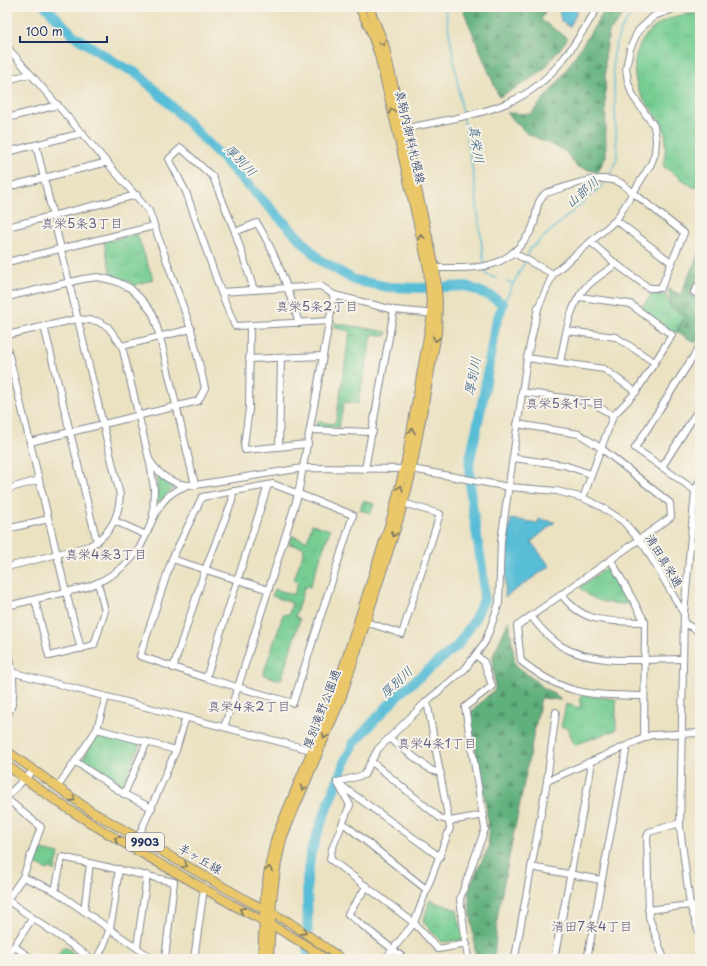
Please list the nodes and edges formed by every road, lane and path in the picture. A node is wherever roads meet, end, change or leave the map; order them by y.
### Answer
1 (359, 7) edge
2 (370, 7) edge
3 (598, 7) edge
4 (679, 7) edge
5 (7, 47) edge
6 (30, 74) junction
7 (7, 80) edge
8 (58, 105) junction
9 (7, 118) edge
10 (400, 130) junction
11 (83, 134) junction
12 (36, 145) junction
13 (7, 152) edge
14 (108, 162) junction
15 (44, 178) junction
16 (7, 187) edge
17 (633, 193) junction
18 (137, 195) junction
19 (54, 215) junction
20 (616, 220) junction
21 (154, 226) junction
22 (7, 227) edge
23 (235, 232) junction
24 (592, 243) junction
25 (61, 249) junction
26 (516, 254) junction
27 (7, 262) edge
28 (672, 263) junction
29 (616, 264) junction
30 (433, 271) junction
31 (553, 274) junction
32 (69, 282) junction
33 (700, 283) edge
34 (288, 288) junction
35 (254, 290) junction
36 (221, 292) junction
37 (334, 295) junction
38 (700, 295) edge
39 (7, 297) edge
40 (580, 297) junction
41 (394, 310) junction
42 (435, 314) junction
43 (77, 319) junction
44 (330, 321) junction
45 (299, 322) junction
46 (250, 325) junction
47 (44, 326) junction
48 (191, 329) junction
49 (568, 331) junction
50 (7, 335) edge
51 (160, 337) junction
52 (122, 346) junction
53 (7, 347) edge
54 (699, 349) edge
55 (323, 356) junction
56 (281, 358) junction
57 (526, 358) junction
58 (249, 359) junction
59 (654, 362) junction
60 (560, 363) junction
61 (10, 372) edge
62 (522, 392) junction
63 (636, 392) junction
64 (176, 406) junction
65 (700, 407) edge
66 (139, 416) junction
67 (612, 416) junction
68 (103, 424) junction
69 (517, 424) junction
70 (310, 430) junction
71 (70, 432) junction
72 (373, 432) junction
73 (30, 442) junction
74 (308, 444) junction
75 (279, 447) junction
76 (601, 448) junction
77 (513, 458) junction
78 (149, 459) junction
79 (662, 467) junction
80 (303, 468) junction
81 (365, 468) junction
82 (408, 469) junction
83 (591, 474) junction
84 (39, 480) junction
85 (700, 480) edge
86 (188, 485) junction
87 (195, 485) junction
88 (268, 485) junction
89 (509, 487) junction
90 (7, 489) edge
91 (233, 491) junction
92 (698, 492) edge
93 (298, 495) junction
94 (582, 498) junction
95 (404, 503) junction
96 (153, 515) junction
97 (48, 519) junction
98 (115, 521) junction
99 (7, 529) edge
100 (146, 535) junction
101 (639, 539) junction
102 (97, 542) junction
103 (57, 555) junction
104 (172, 559) junction
105 (611, 560) junction
106 (7, 567) edge
107 (205, 570) junction
108 (238, 580) junction
109 (98, 583) junction
110 (269, 590) junction
111 (66, 592) junction
112 (561, 594) junction
113 (35, 600) junction
114 (7, 606) edge
115 (684, 614) junction
116 (531, 616) junction
117 (366, 622) junction
118 (645, 622) junction
119 (684, 623) junction
120 (700, 632) edge
121 (7, 644) edge
122 (81, 649) junction
123 (476, 655) junction
124 (645, 659) junction
125 (682, 659) junction
126 (173, 668) junction
127 (10, 672) edge
128 (206, 678) junction
129 (238, 687) junction
130 (644, 696) junction
131 (106, 697) junction
132 (427, 701) junction
133 (556, 712) dead end
134 (7, 715) edge
135 (186, 717) junction
136 (224, 727) junction
137 (96, 728) junction
138 (700, 733) edge
139 (681, 734) junction
140 (389, 738) junction
141 (644, 738) junction
142 (147, 742) junction
143 (627, 746) junction
144 (176, 750) junction
145 (7, 751) edge
146 (315, 751) junction
147 (76, 762) junction
148 (372, 762) junction
149 (590, 762) junction
150 (7, 765) edge
151 (33, 771) junction
152 (441, 773) junction
153 (25, 779) junction
154 (548, 781) junction
155 (337, 782) junction
156 (57, 788) junction
157 (124, 794) junction
158 (7, 797) edge
159 (152, 808) junction
160 (484, 815) junction
161 (450, 821) junction
162 (343, 823) junction
163 (680, 823) junction
164 (138, 838) junction
165 (440, 857) junction
166 (90, 863) junction
167 (531, 867) junction
168 (119, 869) junction
169 (570, 874) junction
170 (147, 875) junction
171 (23, 877) junction
172 (601, 880) junction
173 (367, 886) junction
174 (204, 888) junction
175 (427, 890) junction
176 (55, 891) junction
177 (7, 900) edge
178 (690, 905) junction
179 (700, 909) edge
180 (268, 910) junction
181 (648, 910) junction
182 (84, 912) junction
183 (32, 919) junction
184 (268, 923) junction
185 (414, 923) junction
186 (110, 930) junction
187 (700, 935) edge
188 (467, 944) junction
189 (14, 946) junction
190 (137, 947) junction
191 (394, 949) junction
192 (7, 957) edge
193 (322, 957) edge
194 (32, 959) edge
195 (92, 959) edge
196 (96, 959) edge
197 (154, 959) edge
198 (165, 959) edge
199 (194, 959) edge
200 (262, 959) edge
201 (269, 959) edge
202 (342, 959) edge
203 (385, 959) edge
204 (405, 959) edge
205 (468, 959) edge
206 (516, 959) edge
207 (554, 959) edge
208 (587, 959) edge
209 (664, 959) edge

10 -> 1 main road, 真駒内御料札幌線
2 -> 10 main road, 真駒内御料札幌線
3 - 10 street
4 - 17 street
5 - 6 street
6 - 7 street
6 - 8 street
8 - 9 street
8 - 11 street
10 - 30 main road, 真駒内御料札幌線
11 - 12 street
11 - 14 street
12 - 13 street
12 - 15 street
14 - 15 street
14 - 18 street
15 - 16 street
15 - 19 street
17 - 20 street
17 - 26 street
17 - 28 street
18 - 19 street
18 - 21 street
19 - 22 street
19 - 25 street
20 - 24 street
20 - 28 street
21 - 25 street
21 - 48 street
23 - 34 street
23 - 35 street
23 - 36 street
24 - 29 street
24 - 31 street
25 - 27 street
25 - 32 street
26 - 30 street
26 - 31 street
28 - 29 street
29 - 40 street
30 - 42 main road, 真駒内御料札幌線
31 - 57 street
32 - 39 street
32 - 43 street
32 - 51 street
33 - 38 street
34 - 35 street
34 - 37 street
34 - 45 street
35 - 36 street
36 - 46 street
37 - 41 street
37 - 44 street
40 - 49 street
40 - 59 street
41 - 42 street
41 - 72 street
42 - 82 main road, 真駒内御料札幌線
43 - 47 street
43 - 52 street
43 - 68 street
44 - 45 street
44 - 55 street
45 - 46 street
46 - 58 street
47 - 50 street
47 - 71 street
48 - 51 street
48 - 64 street
49 - 59 street
49 - 60 street
51 - 52 street
51 - 64 street
52 - 66 street
53 - 61 street
54 - 79 street
55 - 56 street
55 - 70 street
56 - 58 street
56 - 75 street
57 - 60 street
57 - 62 street
58 - 75 street
59 - 63 street
60 - 63 street
61 - 73 street
62 - 67 street
62 - 69 street
63 - 67 street
64 - 66 street
64 - 87 street
65 - 79 street
66 - 68 street
66 - 78 street
67 - 76 street
68 - 71 street
68 - 98 street
69 - 76 street
69 - 77 street
70 - 72 street
70 - 74 street
71 - 73 street
71 - 102 street
72 - 81 street
73 - 84 street
74 - 75 street
74 - 80 street
76 - 83 street
76 - 101 street
77 - 83 street
77 - 89 street
78 - 86 street
78 - 96 street
79 - 92 street
80 - 81 street, 清田真栄通
80 - 87 street, 清田真栄通
80 - 93 street
81 - 82 street, 清田真栄通
82 - 89 street, 清田真栄通
82 - 95 main road, 厚別滝野公園通
146 -> 82 main road, 厚別滝野公園通
83 - 94 street
84 - 90 street
84 - 97 street
85 - 92 street
86 - 87 street, 清田真栄通
86 - 96 street
88 - 91 street
88 - 93 street
88 - 108 street
89 - 94 street, 清田真栄通
89 - 123 street
91 - 104 street
91 - 107 street
92 - 115 street
93 - 110 street
93 - 129 street
94 - 101 street, 清田真栄通
95 -> 117 main road, 厚別滝野公園通
95 - 117 street
96 - 100 street
97 - 99 street
97 - 103 street
98 - 100 street
98 - 102 street
100 - 109 street
101 - 105 street
101 - 115 street, 清田真栄通
102 - 103 street
103 - 106 street
103 - 111 street
104 - 107 street
104 - 126 street
105 - 112 street
105 - 118 street
107 - 108 street
107 - 126 street
108 - 110 street
108 - 128 street
109 - 111 street
109 - 122 street
110 - 129 street
111 - 113 street
111 - 122 street
112 - 116 street
112 - 118 street
113 - 114 street
113 - 122 street
115 - 119 street
116 - 124 street
116 - 130 street
117 -> 146 main road, 厚別滝野公園通
118 - 124 street
119 - 120 street
119 - 125 street
121 - 127 street
123 - 132 street
123 - 160 street
124 - 125 street
124 - 130 street
125 - 139 street
126 - 128 street
127 - 131 street
127 - 134 street
128 - 129 street
129 - 136 street
130 - 141 street
131 - 135 street
131 - 137 street
132 - 140 street
132 - 152 street
133 - 154 street
135 - 136 street
135 - 144 street
136 - 146 street
137 - 142 street
137 - 147 street
138 - 139 street
139 - 141 street
139 - 163 street
140 - 148 street
140 - 152 street
141 - 143 street
142 - 144 street
142 - 157 street
143 - 149 street
143 - 172 street
144 - 159 street
145 - 151 main road, 羊ヶ丘線 / 9903
146 - 180 main road, 厚別滝野公園通
147 - 156 street
147 - 157 street
148 - 155 street
148 - 161 street
149 - 154 street
149 - 169 street
150 - 153 main road, 羊ヶ丘線 / 9903
151 - 153 street
151 - 156 main road, 羊ヶ丘線 / 9903
152 - 161 street
153 - 158 street
174 -> 153 main road, 羊ヶ丘線 / 9903
154 - 167 street
155 - 162 street
155 - 165 street
156 -> 164 main road, 羊ヶ丘線 / 9903
157 - 159 street
158 - 171 street
159 - 164 street
160 - 161 street
160 - 188 street
161 - 165 street
162 - 173 street
162 - 175 street
163 - 178 street
163 - 181 street
164 -> 180 main road, 羊ヶ丘線 / 9903
165 - 175 street
166 - 168 street
166 - 176 street
166 - 182 street
167 - 169 street
167 - 206 street
168 - 170 street
168 - 186 street
169 - 172 street
169 - 207 street
170 - 190 street
170 - 198 street
171 - 176 street
171 - 177 street
172 - 208 street
173 - 185 street
173 - 191 street
184 -> 174 main road, 羊ヶ丘線 / 9903
174 - 199 street
175 - 185 street
176 - 182 street
177 - 183 street
178 - 179 street
178 - 181 street
178 - 187 street
180 - 184 main road, 厚別滝野公園通
180 -> 202 main road, 羊ヶ丘線 / 9903
181 - 209 street
182 - 186 street
183 - 189 street
183 - 195 street
184 - 193 main road, 羊ヶ丘線 / 9903
184 - 200 main road, 厚別滝野公園通
184 - 201 main road, 厚別滝野公園通
185 - 188 street
185 - 191 street
186 - 190 street
186 - 196 street
188 - 205 street
189 - 192 street
189 - 194 street
190 - 197 street
191 - 203 street
191 - 204 street

